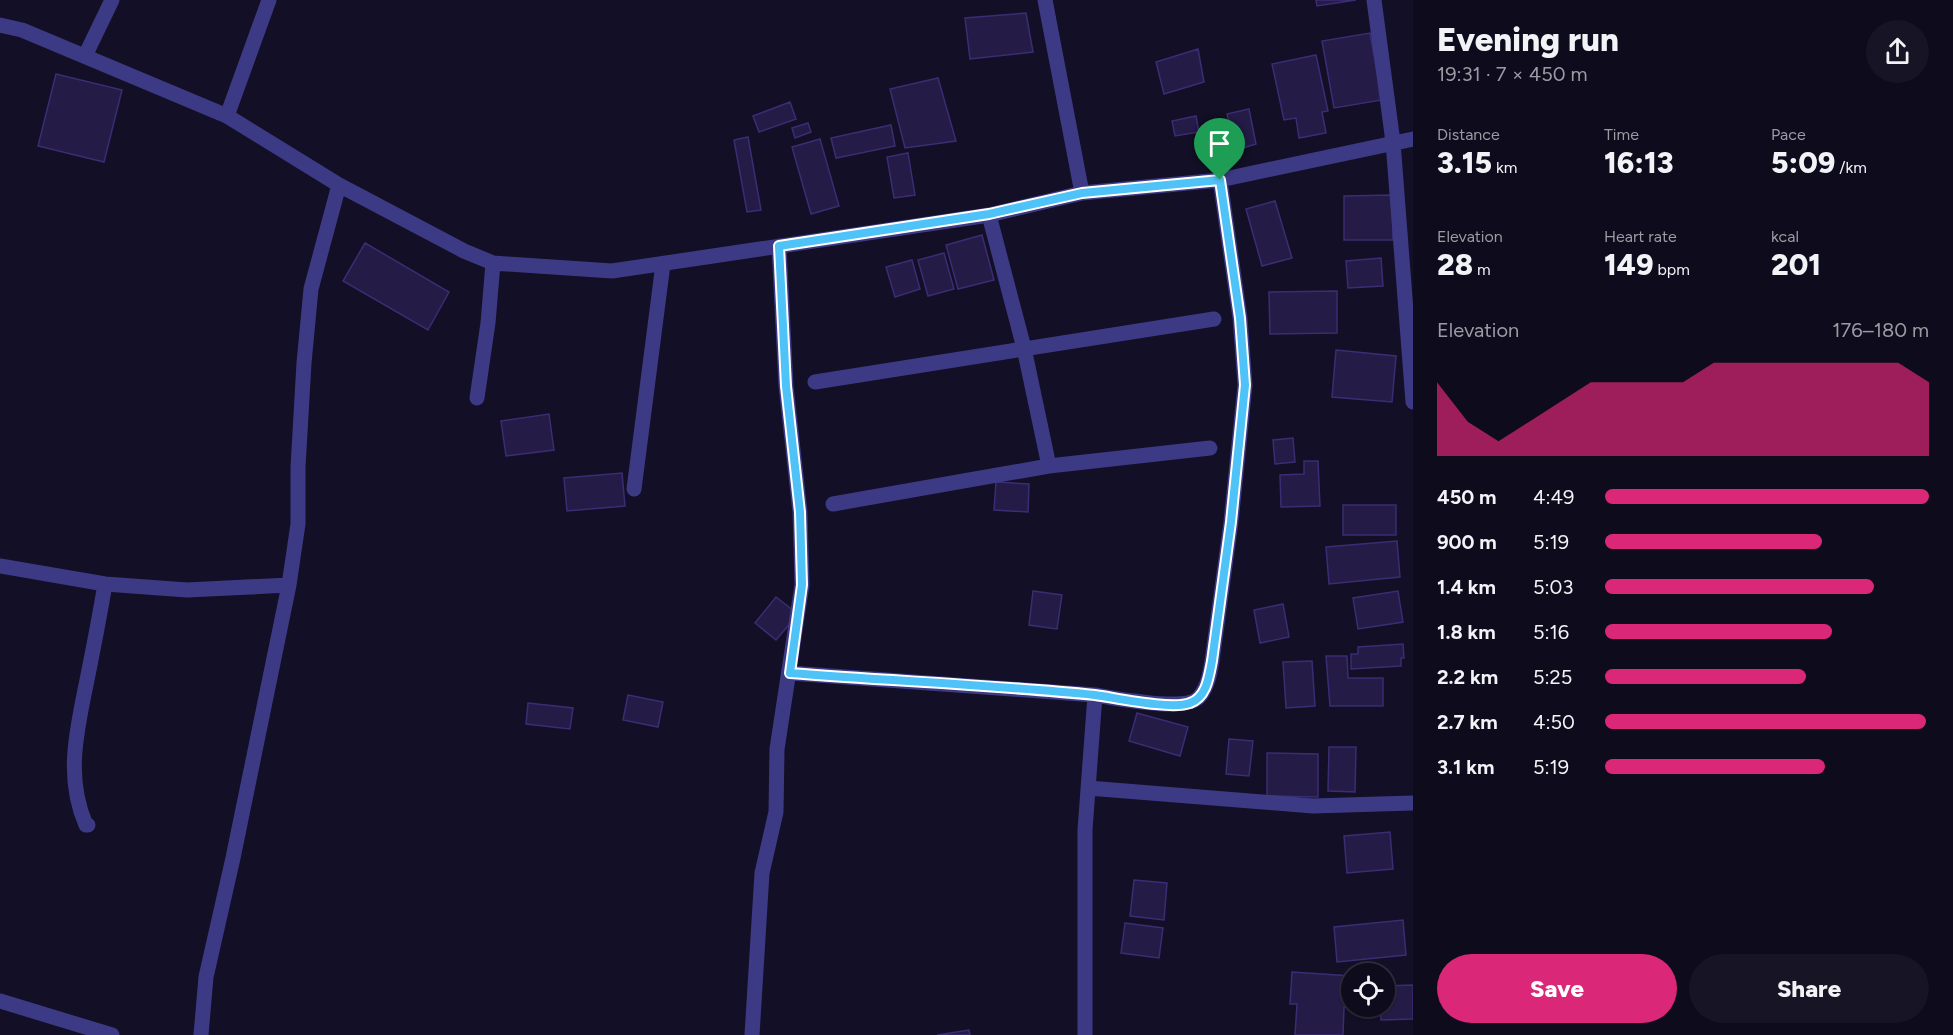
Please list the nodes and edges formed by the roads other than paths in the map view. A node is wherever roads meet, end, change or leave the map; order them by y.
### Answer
1 (112, 0) edge
2 (269, 0) edge
3 (1045, 0) edge
4 (1374, 0) edge
5 (0, 25) edge
6 (86, 56) junction
7 (227, 116) junction
8 (1413, 139) edge
9 (1393, 142) junction
10 (1220, 180) junction
11 (339, 185) junction
12 (1082, 193) junction
13 (989, 214) junction
14 (779, 246) junction
15 (493, 263) junction
16 (663, 264) junction
17 (1214, 319) dead end
18 (1024, 348) junction
19 (815, 382) dead end
20 (477, 398) dead end
21 (1413, 402) edge
22 (1210, 448) dead end
23 (1049, 466) junction
24 (634, 489) dead end
25 (833, 504) dead end
26 (0, 566) edge
27 (105, 584) junction
28 (289, 585) junction
29 (790, 673) junction
30 (1095, 695) junction
31 (1088, 788) junction
32 (1413, 803) edge
33 (88, 825) dead end
34 (0, 1001) edge
35 (79, 1031) edge
36 (112, 1035) edge
37 (201, 1035) edge
38 (752, 1035) edge
39 (1085, 1035) edge

1 - 6 street
2 - 7 street
3 - 12 street
4 - 9 street
5 - 6 street
6 - 7 street
7 - 11 street
8 - 9 street
9 - 10 street
9 - 21 street
10 - 12 street
10 - 30 street
11 - 15 street
11 - 28 street
12 - 13 street
13 - 14 street
13 - 18 street
14 - 16 street
14 - 29 street
15 - 16 street
15 - 20 street
16 - 24 street
17 - 18 street
18 - 19 street
18 - 23 street
22 - 23 street
23 - 25 street
26 - 27 street
27 - 28 street
27 - 33 street
28 - 37 street
29 - 30 street
29 - 38 street
30 - 31 street
31 - 32 street
31 - 39 street
34 - 35 street
35 - 36 street

